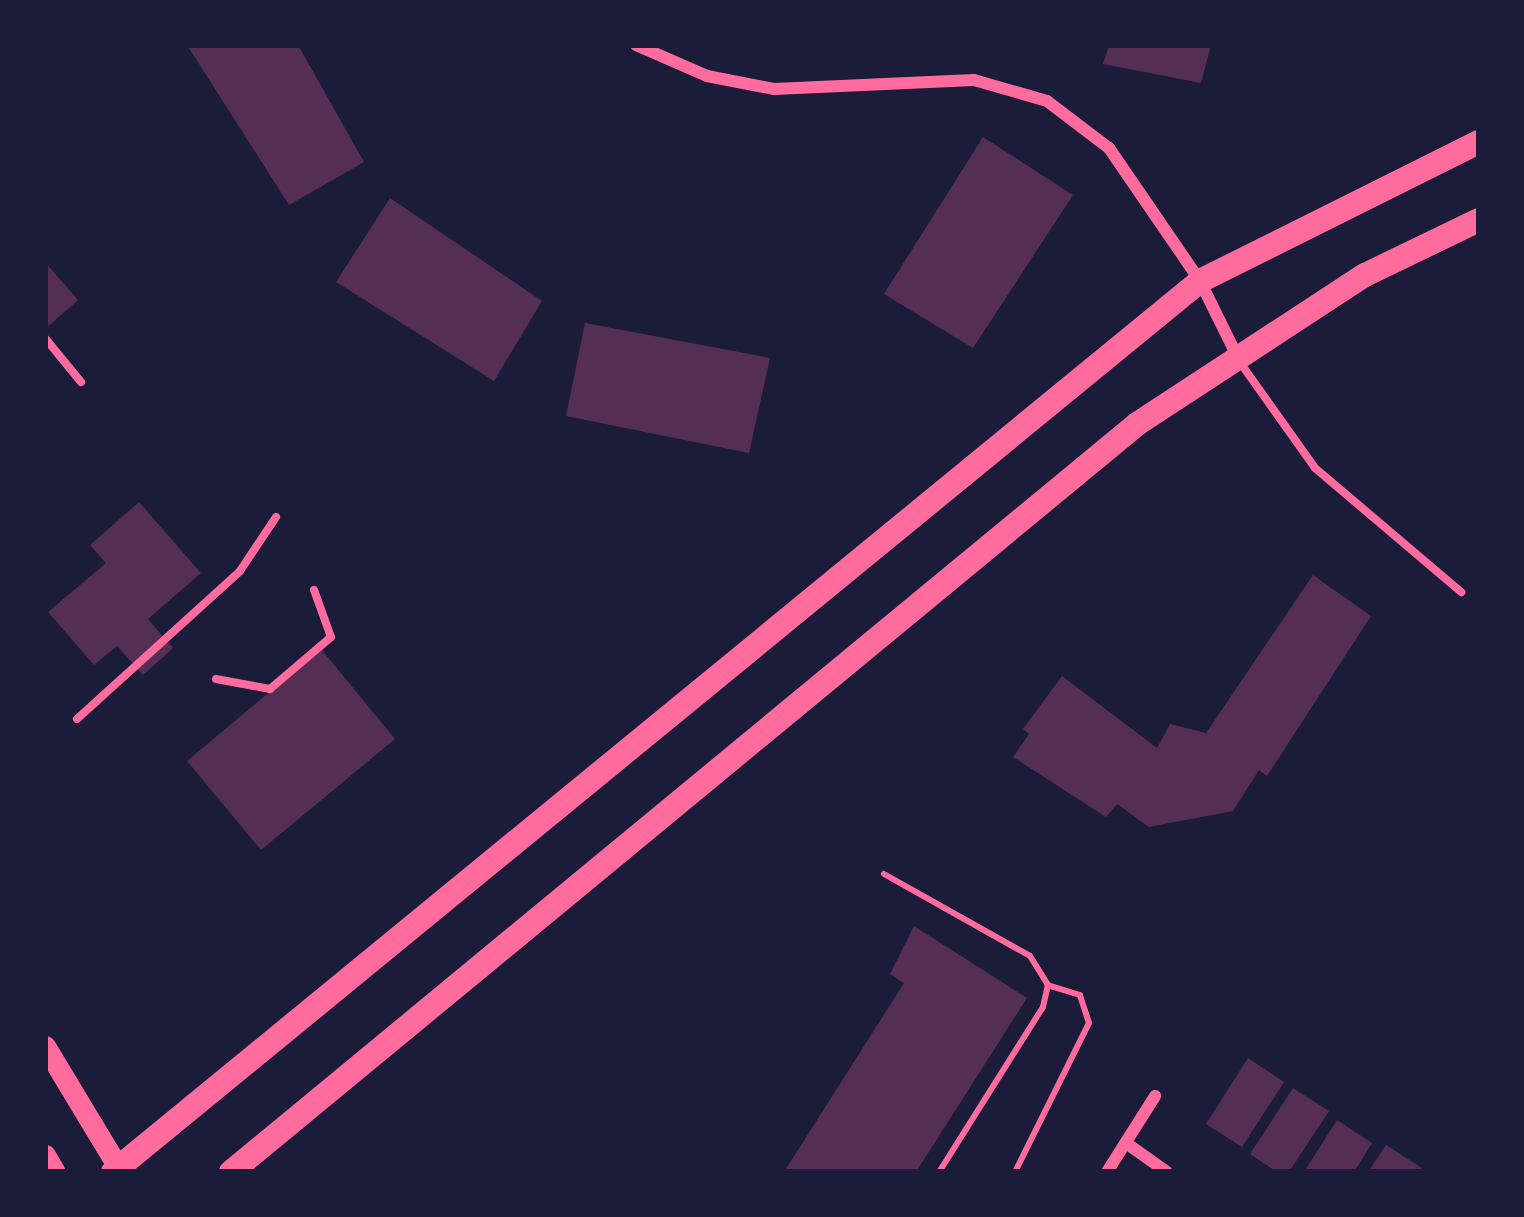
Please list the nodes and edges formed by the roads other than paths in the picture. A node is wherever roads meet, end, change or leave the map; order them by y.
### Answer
1 (636, 45) edge
2 (1479, 142) edge
3 (1479, 220) edge
4 (1201, 281) junction
5 (45, 338) edge
6 (1236, 355) junction
7 (80, 382) dead end
8 (276, 517) dead end
9 (314, 590) dead end
10 (1461, 592) dead end
11 (216, 679) dead end
12 (77, 719) dead end
13 (45, 1046) edge
14 (1155, 1096) dead end
15 (1126, 1143) junction
16 (45, 1155) edge
17 (118, 1170) edge
18 (56, 1172) edge
19 (231, 1172) edge
20 (1107, 1172) edge
21 (1167, 1172) edge

1 - 4 street
2 - 4 main road
3 - 6 main road
4 - 6 street
4 - 17 main road
5 - 7 lane
6 - 10 lane
6 - 19 main road
8 - 12 lane
9 - 11 lane
13 - 17 main road
14 - 15 street
15 - 20 street
15 - 21 street
16 - 18 main road

